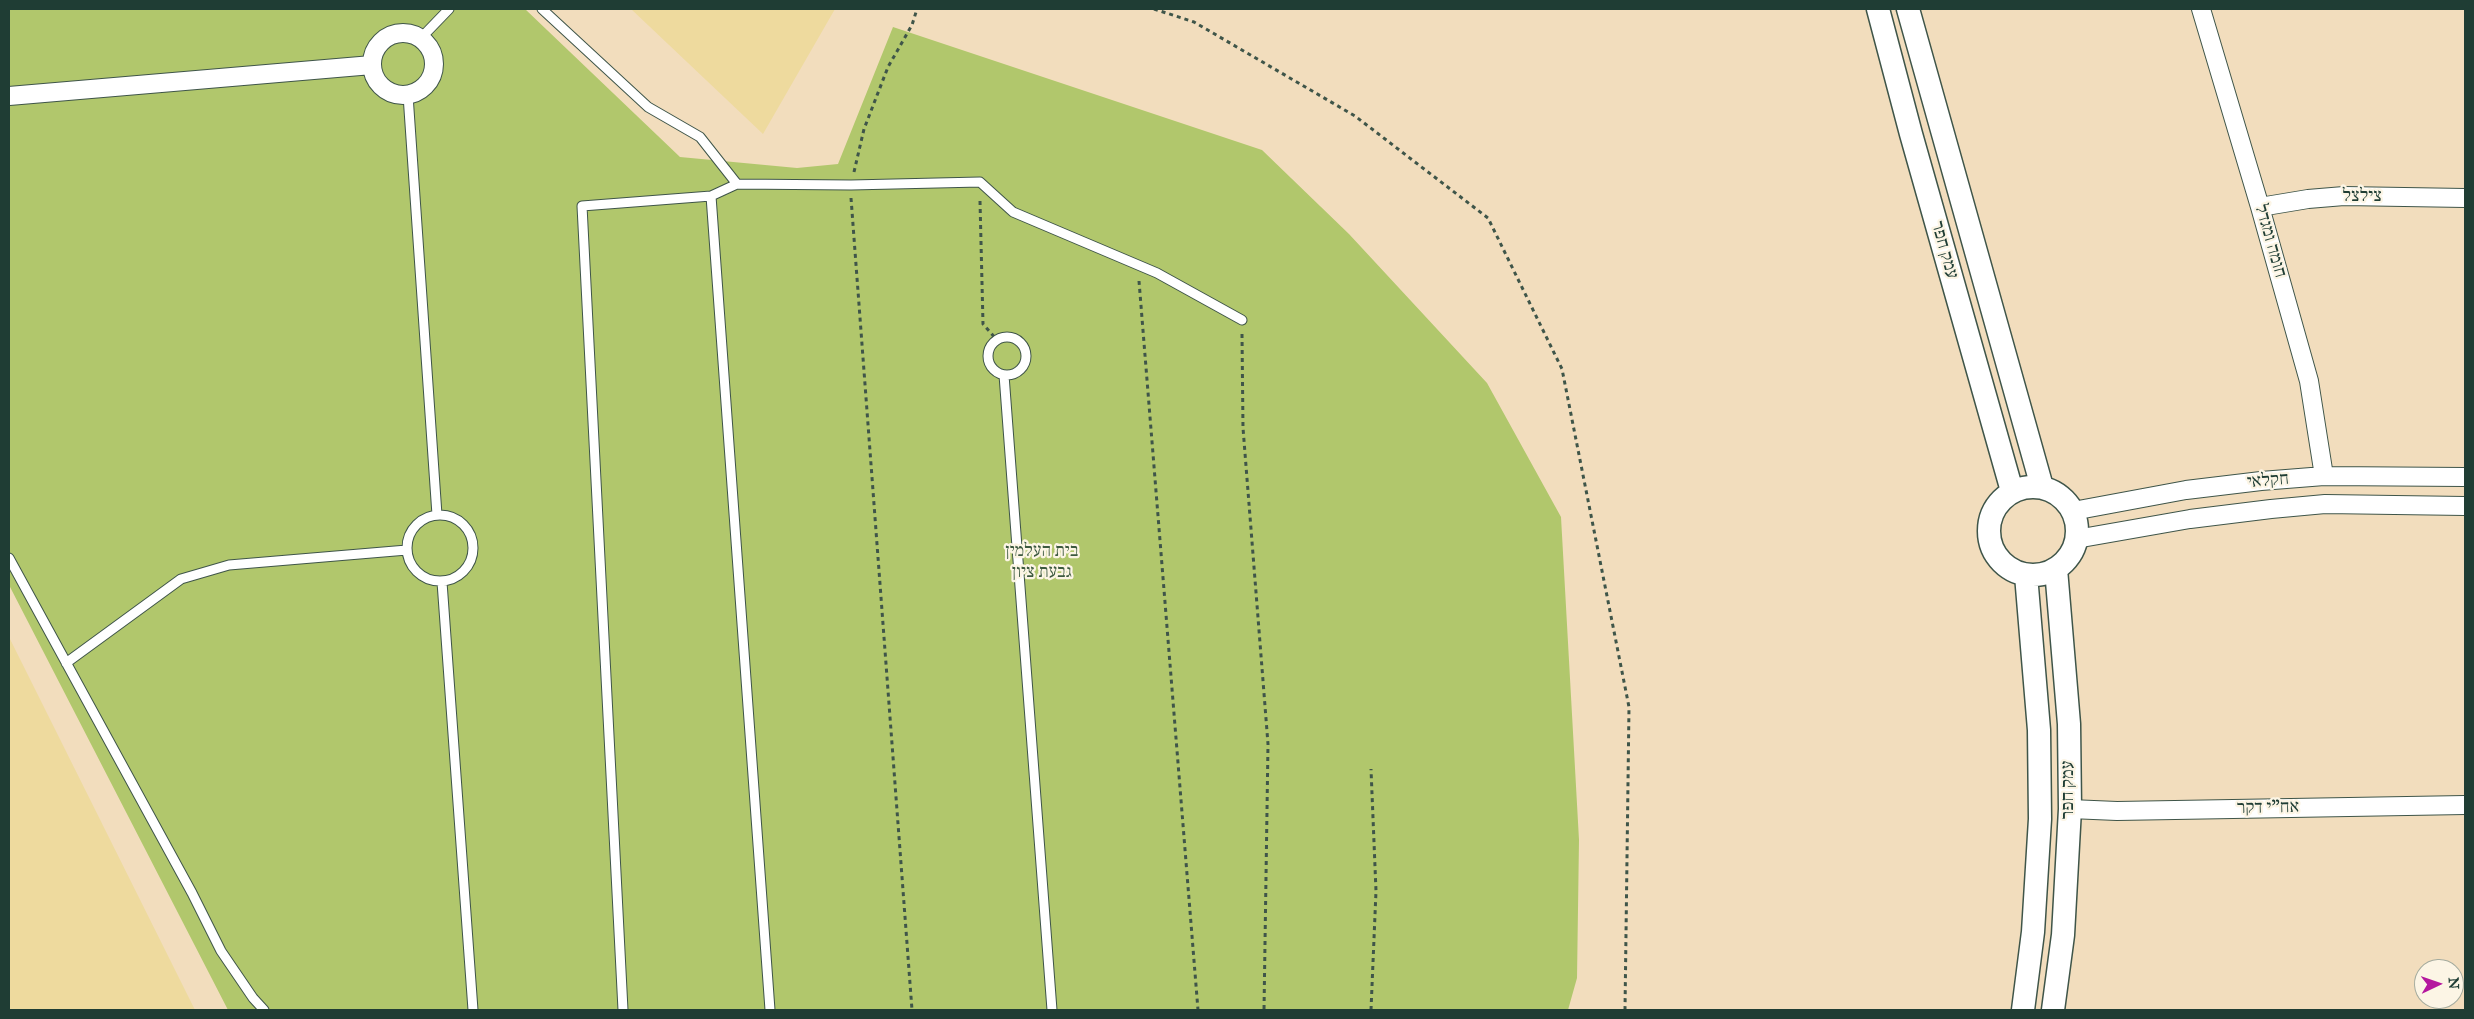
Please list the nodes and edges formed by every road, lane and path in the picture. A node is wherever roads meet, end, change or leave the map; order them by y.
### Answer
1 (449, 9) edge
2 (542, 9) edge
3 (918, 9) edge
4 (1154, 9) edge
5 (1878, 9) edge
6 (1908, 9) edge
7 (2201, 9) edge
8 (421, 38) junction
9 (372, 65) junction
10 (408, 95) junction
11 (9, 96) edge
12 (980, 182) junction
13 (737, 184) junction
14 (850, 185) junction
15 (711, 196) junction
16 (2465, 198) edge
17 (2260, 207) junction
18 (1138, 264) junction
19 (1242, 320) joint
20 (997, 340) junction
21 (1004, 375) junction
22 (2324, 476) junction
23 (2465, 477) edge
24 (2042, 487) junction
25 (2012, 491) junction
26 (2465, 506) edge
27 (2072, 511) junction
28 (437, 514) junction
29 (2076, 539) junction
30 (407, 550) junction
31 (9, 558) edge
32 (2056, 569) junction
33 (2026, 575) junction
34 (442, 582) junction
35 (66, 663) junction
36 (1371, 769) dead end
37 (2465, 805) edge
38 (2070, 809) junction
39 (264, 1010) edge
40 (473, 1010) edge
41 (623, 1010) edge
42 (770, 1010) edge
43 (912, 1010) edge
44 (1052, 1010) edge
45 (1198, 1010) edge
46 (1264, 1010) edge
47 (1371, 1010) edge
48 (1625, 1010) edge
49 (2023, 1010) edge
50 (2053, 1010) edge

1 - 8 lane
2 - 13 lane
3 - 14 path
4 - 48 path
5 - 25 street, עמק חפר
6 - 24 street, עמק חפר
7 - 17 street, חומה ומגדל
8 - 9 street
8 - 10 street
9 - 10 street
9 - 11 street
10 - 28 lane
12 - 14 lane
12 - 18 lane
12 - 20 path
13 - 14 lane
13 - 15 lane
14 - 43 path
15 - 41 lane
15 - 42 lane
16 - 17 street, צילצל
17 - 22 street, חומה ומגדל
18 - 19 lane
18 - 45 path
19 - 46 path
20 - 21 lane
20 - 21 lane
21 - 44 lane
22 - 23 street, חקלאי
22 - 27 street, חקלאי
24 - 25 street
24 - 27 street
25 - 33 street
26 - 29 street, חקלאי
27 - 29 street
28 - 30 lane
28 - 34 lane
29 - 32 street
30 - 34 lane
30 - 35 lane
31 - 35 lane
32 - 33 street
32 - 38 street, עמק חפר
33 - 49 street, עמק חפר
34 - 40 lane
35 - 39 lane
36 - 47 path
37 - 38 street, אח"י דקר
38 - 50 street, עמק חפר

